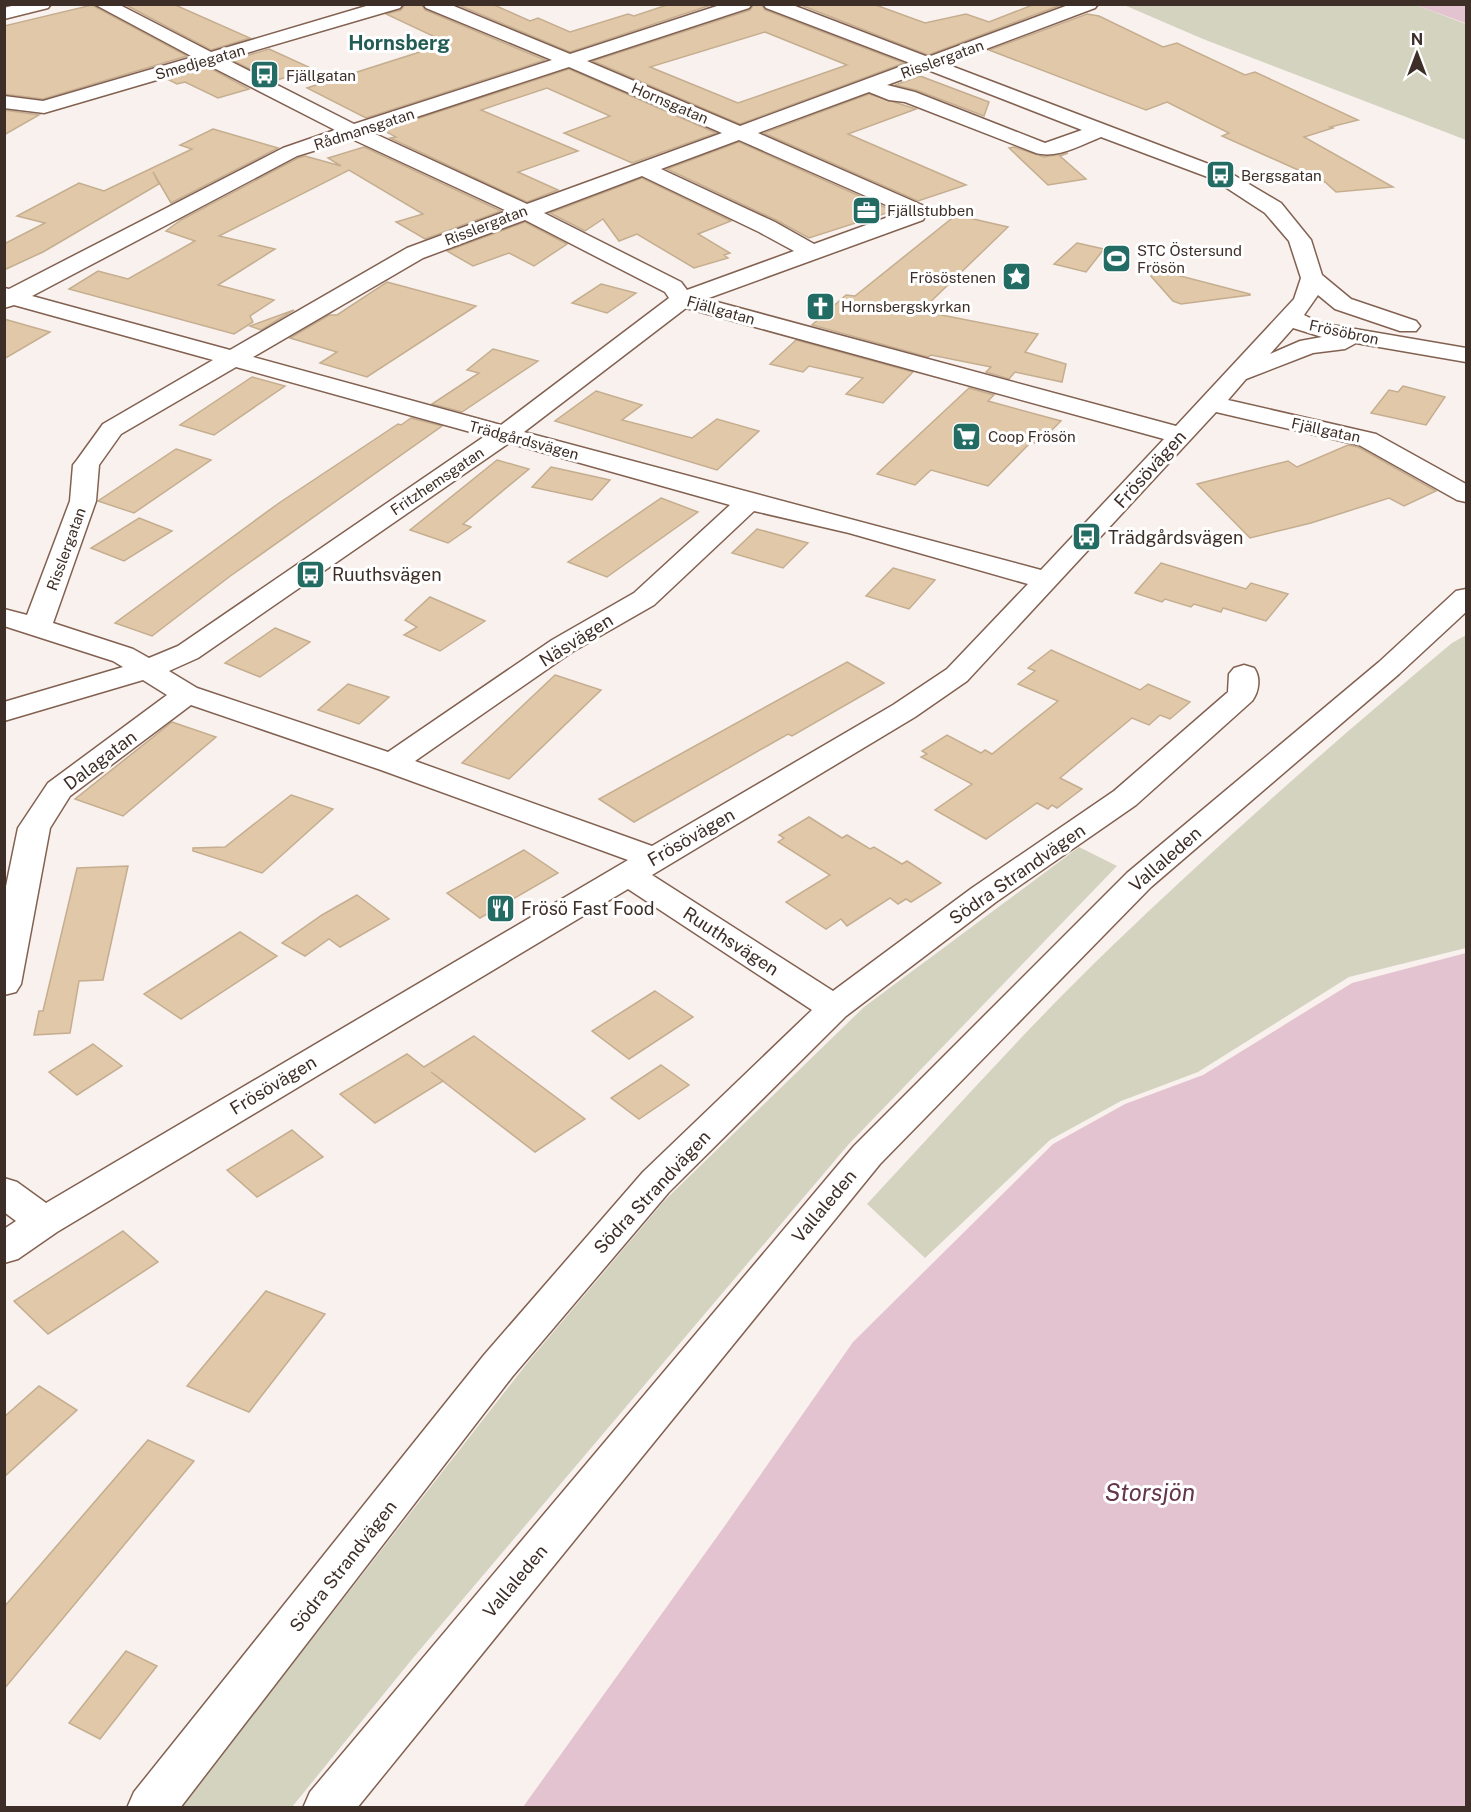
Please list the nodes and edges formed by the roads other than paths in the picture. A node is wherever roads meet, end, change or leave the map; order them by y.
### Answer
1 (42, 4) edge
2 (103, 4) edge
3 (394, 4) edge
4 (432, 4) edge
5 (743, 4) edge
6 (772, 4) edge
7 (1089, 4) edge
8 (4, 14) edge
9 (211, 59) junction
10 (572, 61) junction
11 (929, 63) junction
12 (870, 85) junction
13 (4, 102) edge
14 (1101, 129) junction
15 (354, 132) junction
16 (739, 133) junction
17 (641, 168) junction
18 (905, 206) joint
19 (524, 211) junction
20 (812, 252) junction
21 (1312, 278) junction
22 (7, 298) edge
23 (682, 300) junction
24 (1291, 318) junction
25 (1437, 334) junction
26 (1467, 339) edge
27 (1394, 342) junction
28 (1467, 354) edge
29 (232, 358) junction
30 (1234, 378) junction
31 (1210, 403) junction
32 (505, 434) junction
33 (1180, 435) junction
34 (1467, 494) edge
35 (749, 502) junction
36 (1045, 580) junction
37 (1467, 597) edge
38 (4, 617) edge
39 (1467, 626) edge
40 (37, 628) junction
41 (1389, 668) junction
42 (148, 669) junction
43 (1244, 674) dead end
44 (188, 694) junction
45 (4, 712) edge
46 (392, 763) junction
47 (642, 866) junction
48 (4, 984) edge
49 (834, 1008) junction
50 (4, 1192) edge
51 (44, 1222) junction
52 (4, 1249) edge
53 (151, 1808) edge
54 (327, 1808) edge

1 - 8 street
2 - 9 street, Fjällgatan
3 - 9 street, Smedjegatan
4 - 10 street, Hornsgatan
5 - 10 street, Rådmansgatan
6 - 11 street
7 - 11 street, Risslergatan
9 - 13 street, Smedjegatan
9 - 15 street, Fjällgatan
10 - 15 street, Rådmansgatan
10 - 16 street, Hornsgatan
11 - 12 street, Risslergatan
11 - 14 street
12 - 14 street
12 - 16 street, Risslergatan
14 - 21 street
15 - 19 street, Fjällgatan
15 - 22 street, Rådmansgatan
16 - 17 street, Risslergatan
16 - 18 street, Hornsgatan
17 - 19 street, Risslergatan
17 - 20 street
18 - 20 street, Fritzhemsgatan
19 - 23 street, Fjällgatan
19 - 29 street, Risslergatan
20 - 23 street, Fritzhemsgatan
21 - 24 street
21 - 25 street
22 - 29 street, Trädgårdsvägen
23 - 32 street, Fritzhemsgatan
23 - 33 street, Fjällgatan
24 - 25 street, Frösöbron
24 - 27 street, Frösöbron
24 - 30 street, Frösövägen
25 - 26 street, Frösöbron
27 - 28 street, Frösöbron
27 - 30 street
29 - 32 street, Trädgårdsvägen
29 - 40 street, Risslergatan
30 - 31 street, Frösövägen
31 - 33 street, Frösövägen
31 - 34 street, Fjällgatan
32 - 35 street, Trädgårdsvägen
32 - 42 street, Fritzhemsgatan
33 - 36 street, Frösövägen
35 - 36 street, Trädgårdsvägen
35 - 46 street, Näsvägen
36 - 47 street, Frösövägen
37 - 41 street, Vallaleden
38 - 40 street, Ruuthsvägen
39 - 41 street, Vallaleden
40 - 42 street, Ruuthsvägen
41 - 54 street, Vallaleden
42 - 44 street, Ruuthsvägen
42 - 45 street, Fritzhemsgatan
43 - 49 street, Södra Strandvägen
44 - 46 street, Ruuthsvägen
44 - 48 street, Dalagatan
46 - 47 street, Ruuthsvägen
47 - 49 street, Ruuthsvägen
47 - 51 street, Frösövägen
49 - 53 street, Södra Strandvägen
50 - 51 street
51 - 52 street, Frösövägen

